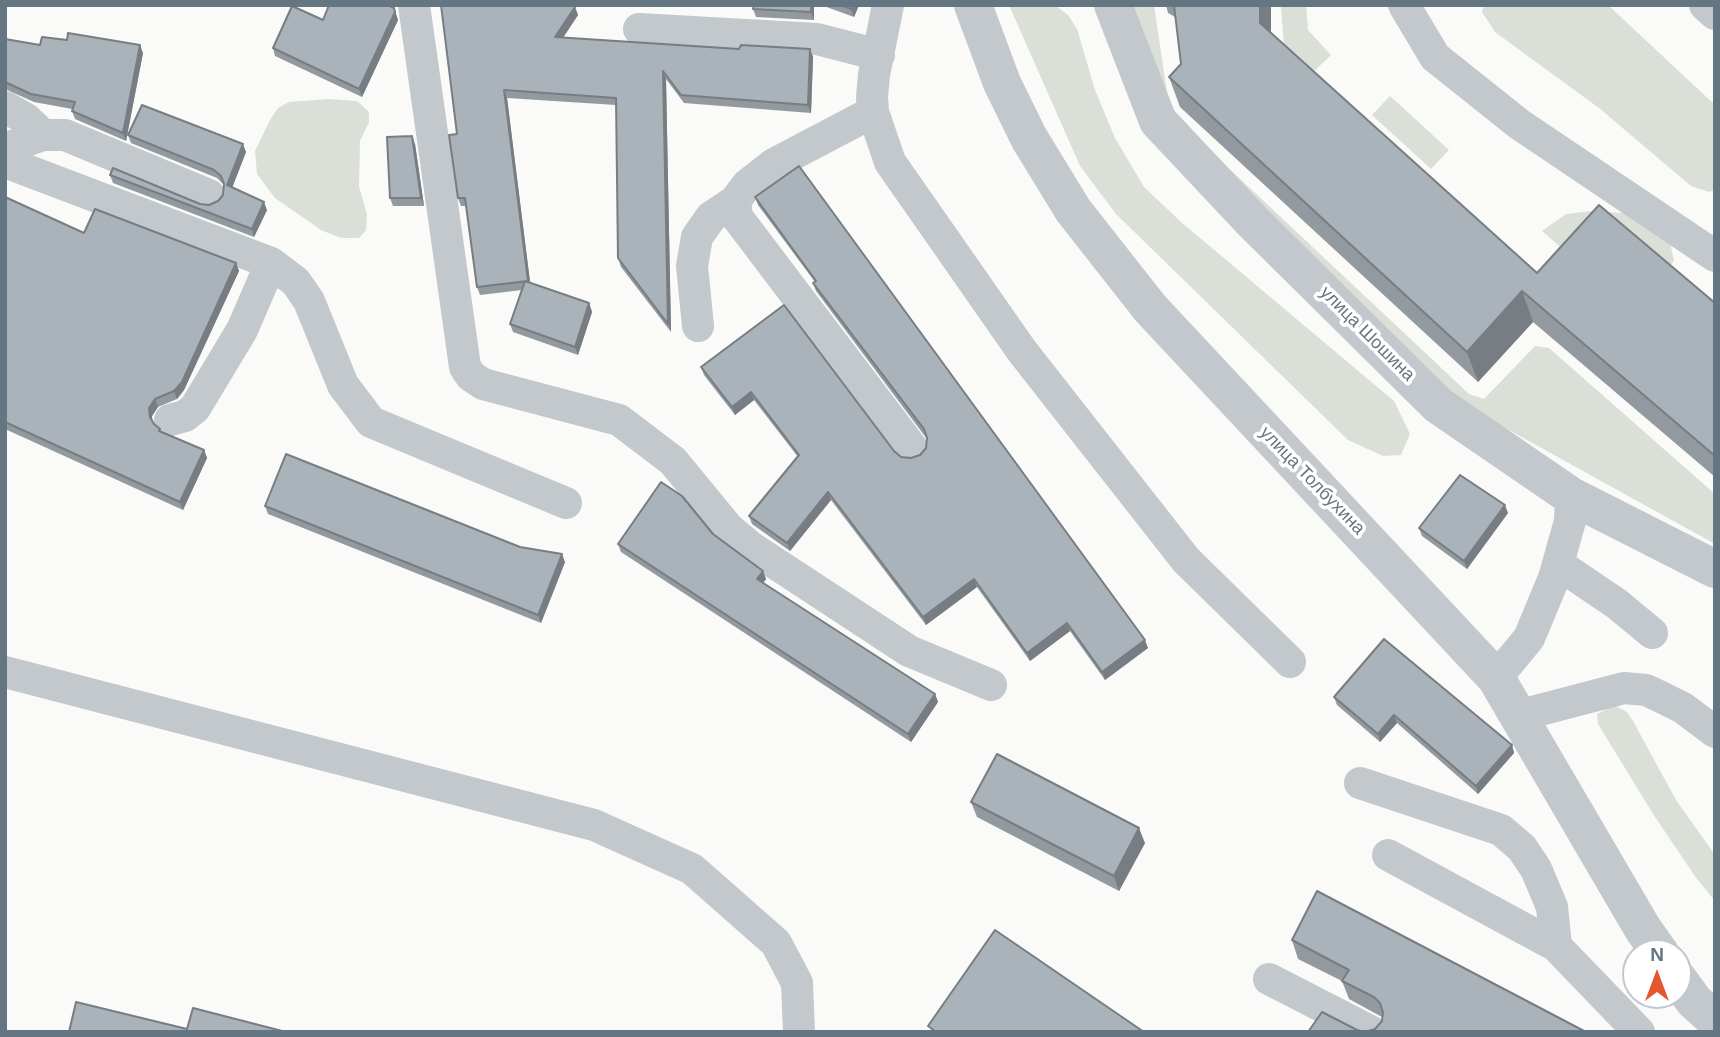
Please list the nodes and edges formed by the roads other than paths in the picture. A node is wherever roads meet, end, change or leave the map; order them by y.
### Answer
1 (414, 5) edge
2 (888, 5) edge
3 (973, 5) edge
4 (1113, 5) edge
5 (1404, 5) edge
6 (1705, 5) edge
7 (1715, 14) edge
8 (639, 29) dead end
9 (879, 55) junction
10 (5, 107) edge
11 (873, 112) junction
12 (43, 135) junction
13 (5, 152) edge
14 (5, 162) edge
15 (209, 195) dead end
16 (735, 201) junction
17 (1715, 256) edge
18 (271, 263) junction
19 (698, 326) dead end
20 (170, 421) dead end
21 (912, 448) dead end
22 (1571, 496) junction
23 (566, 503) dead end
24 (1558, 564) junction
25 (1715, 569) edge
26 (1651, 633) dead end
27 (1290, 662) dead end
28 (5, 672) edge
29 (1496, 678) junction
30 (991, 685) dead end
31 (1517, 716) junction
32 (1715, 732) edge
33 (1360, 783) dead end
34 (1388, 855) dead end
35 (1650, 939) edge
36 (1556, 946) junction
37 (1269, 979) dead end
38 (1692, 999) edge
39 (1715, 1020) edge
40 (799, 1032) edge
41 (1372, 1032) edge
42 (1639, 1032) edge

1 - 30 lane
2 - 9 lane
3 - 29 street, улица Толбухина
4 - 22 street, улица Шошина
5 - 17 lane
6 - 7 lane
8 - 9 lane
9 - 11 lane
10 - 12 lane
11 - 16 lane
11 - 27 lane
12 - 13 lane
12 - 15 lane
14 - 18 lane
16 - 19 lane
16 - 21 lane
18 - 20 lane
18 - 23 lane
22 - 24 lane
22 - 25 street, улица Шошина
24 - 26 lane
24 - 29 lane
28 - 40 lane
29 - 31 street, улица Толбухина
31 - 32 lane
31 - 35 street, улица Толбухина
33 - 36 lane
34 - 36 lane
36 - 42 lane
37 - 41 lane
38 - 39 street

